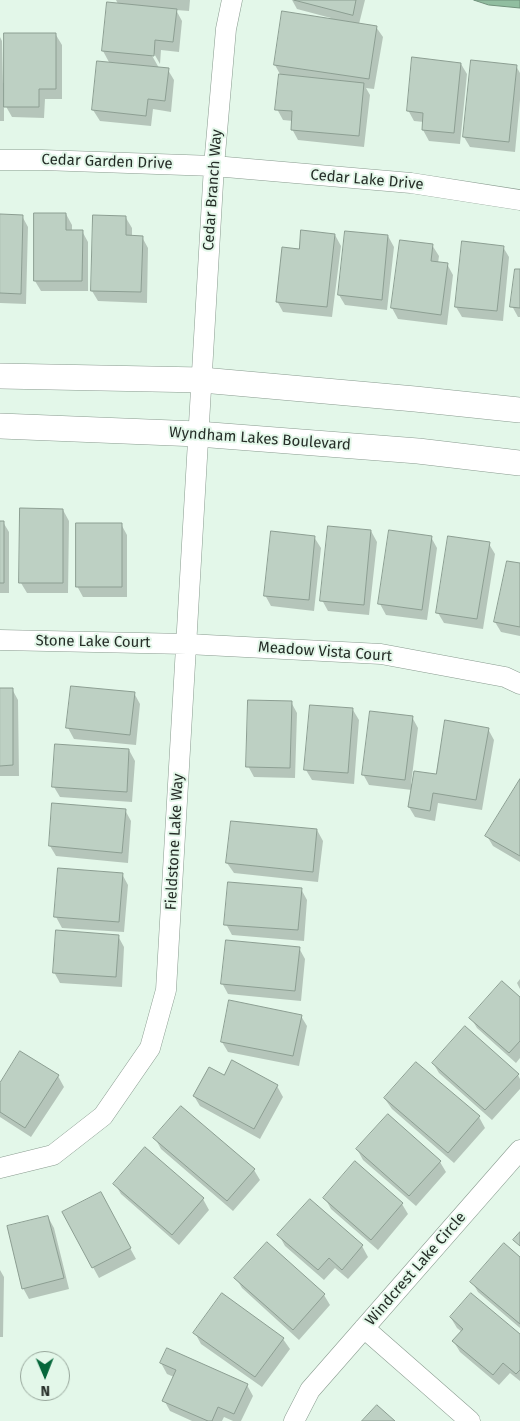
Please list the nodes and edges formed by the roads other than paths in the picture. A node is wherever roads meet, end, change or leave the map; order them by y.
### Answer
1 (232, 0) edge
2 (0, 160) edge
3 (214, 166) junction
4 (520, 200) edge
5 (0, 376) edge
6 (202, 380) junction
7 (520, 410) edge
8 (0, 426) edge
9 (198, 434) junction
10 (520, 463) edge
11 (0, 640) edge
12 (187, 644) junction
13 (520, 684) edge
14 (520, 1150) edge
15 (0, 1168) edge
16 (364, 1328) junction
17 (294, 1421) edge
18 (470, 1421) edge

1 - 3 street, Cedar Branch Way
2 - 3 street, Cedar Garden Drive
3 - 4 street, Cedar Lake Drive
3 - 6 street, Cedar Branch Way
5 - 6 street
6 - 7 street
6 - 9 street, Cedar Branch Way
8 - 9 street, Wyndham Lakes Boulevard
9 - 10 street, Wyndham Lakes Boulevard
9 - 12 street, Fieldstone Lake Way
11 - 12 street, Stone Lake Court
12 - 13 street, Meadow Vista Court
12 - 15 street, Fieldstone Lake Way
14 - 16 street, Windcrest Lake Circle
16 - 17 street
16 - 18 street, Windcrest Lake Circle

